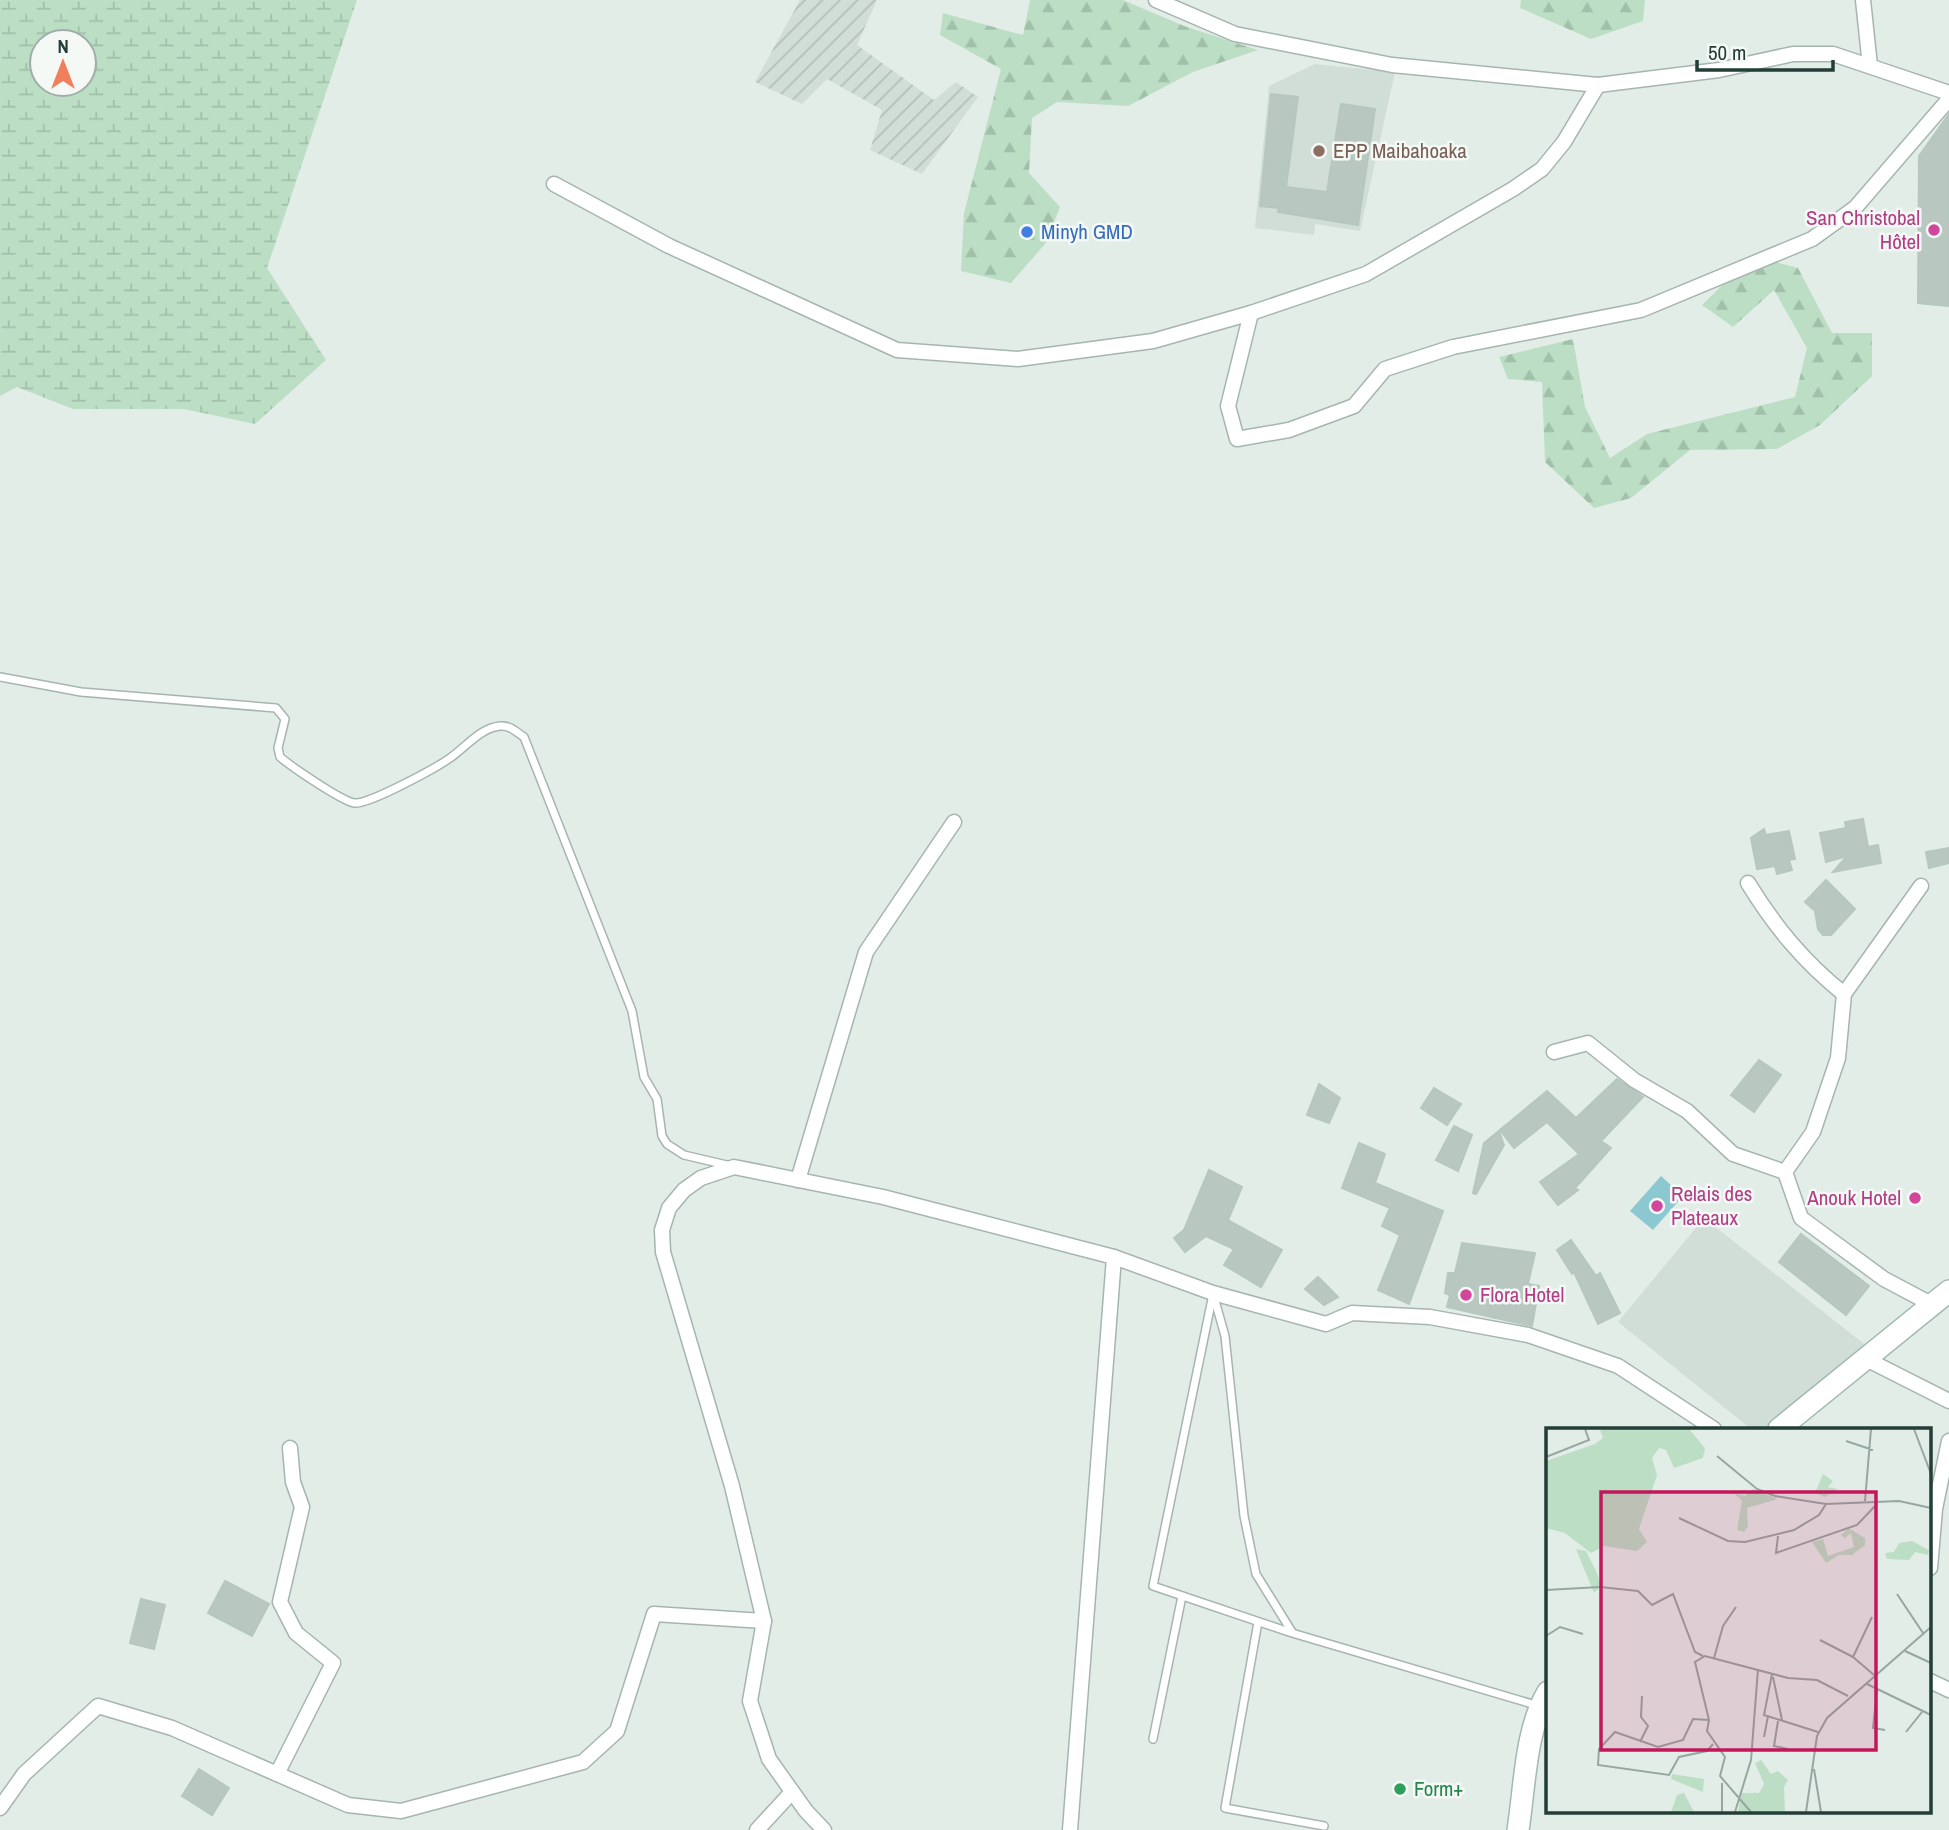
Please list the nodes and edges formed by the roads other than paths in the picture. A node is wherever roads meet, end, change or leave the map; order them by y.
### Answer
1 (1156, 0) edge
2 (1863, 0) edge
3 (1870, 66) junction
4 (1598, 85) junction
5 (1949, 93) edge
6 (1949, 99) edge
7 (554, 184) dead end
8 (1251, 313) junction
9 (0, 677) edge
10 (954, 822) dead end
11 (1748, 883) dead end
12 (1921, 886) dead end
13 (1844, 994) junction
14 (1554, 1052) dead end
15 (734, 1167) junction
16 (1785, 1172) junction
17 (798, 1180) junction
18 (1114, 1257) junction
19 (1213, 1293) junction
20 (1941, 1298) edge
21 (1868, 1360) junction
22 (1949, 1401) edge
23 (1712, 1428) edge
24 (1780, 1428) edge
25 (1949, 1441) edge
26 (289, 1448) dead end
27 (1932, 1545) edge
28 (1182, 1596) junction
29 (764, 1621) junction
30 (1258, 1622) junction
31 (1293, 1633) junction
32 (1932, 1682) edge
33 (1949, 1690) edge
34 (1544, 1699) edge
35 (1153, 1739) dead end
36 (277, 1774) junction
37 (792, 1791) junction
38 (0, 1808) edge
39 (1324, 1826) dead end
40 (757, 1830) edge
41 (824, 1830) edge
42 (1070, 1830) edge
43 (1518, 1830) edge

1 - 4 street
2 - 3 street
3 - 4 street
3 - 5 street
4 - 8 street
6 - 8 street
7 - 8 street
9 - 15 lane
10 - 17 street
11 - 13 street
12 - 13 street
13 - 16 street
14 - 16 street
15 - 17 street
15 - 29 street
16 - 20 street
17 - 18 street
18 - 19 street
18 - 42 street
19 - 23 street
19 - 28 lane
19 - 31 lane
20 - 21 main road
21 - 22 street
21 - 24 main road
25 - 27 street
26 - 36 street
28 - 30 lane
28 - 35 lane
29 - 36 street
29 - 37 street
30 - 31 lane
30 - 39 lane
31 - 34 lane
32 - 33 street
34 - 43 main road
36 - 38 street
37 - 40 street
37 - 41 street

